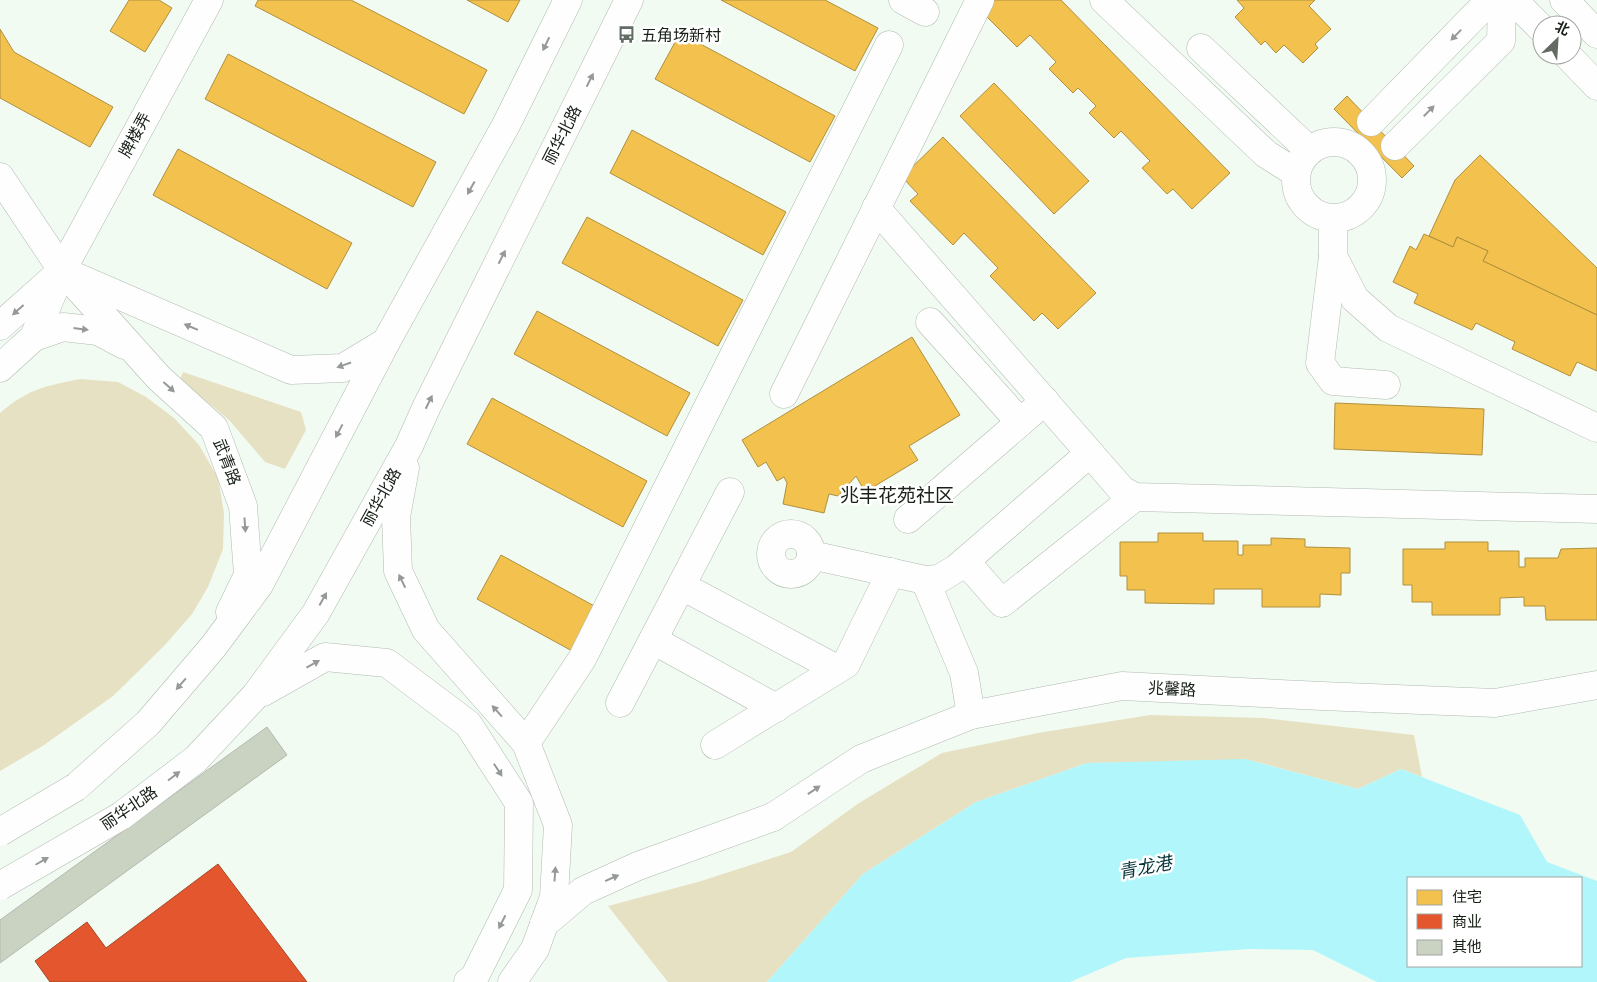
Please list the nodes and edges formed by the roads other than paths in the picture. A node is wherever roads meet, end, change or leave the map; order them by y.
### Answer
1 (209, 0) edge
2 (568, 0) edge
3 (629, 0) edge
4 (980, 0) edge
5 (1104, 0) edge
6 (1490, 0) edge
7 (1502, 0) edge
8 (1514, 0) edge
9 (1564, 0) edge
10 (1532, 19) edge
11 (1597, 34) edge
12 (889, 45) dead end
13 (1201, 48) dead end
14 (1577, 65) edge
15 (1597, 86) edge
16 (1356, 133) junction
17 (1383, 158) junction
18 (1302, 162) junction
19 (0, 176) edge
20 (876, 208) junction
21 (1333, 218) junction
22 (1333, 256) junction
23 (62, 270) junction
24 (930, 322) dead end
25 (0, 326) edge
26 (34, 337) junction
27 (386, 342) junction
28 (136, 352) junction
29 (0, 368) edge
30 (1386, 385) dead end
31 (784, 394) dead end
32 (1045, 401) junction
33 (1020, 422) junction
34 (1597, 428) edge
35 (409, 446) junction
36 (1090, 452) junction
37 (730, 492) dead end
38 (1135, 497) junction
39 (1597, 509) edge
40 (908, 519) dead end
41 (811, 555) dead end
42 (964, 561) junction
43 (892, 572) junction
44 (925, 580) junction
45 (682, 586) junction
46 (653, 640) junction
47 (213, 647) junction
48 (837, 669) junction
49 (1597, 685) edge
50 (255, 696) junction
51 (620, 704) dead end
52 (776, 708) junction
53 (971, 715) junction
54 (526, 743) junction
55 (715, 746) dead end
56 (0, 832) edge
57 (0, 886) edge
58 (543, 925) junction
59 (468, 982) edge
60 (512, 982) edge

1 - 23 main road, 牌楼弄
2 -> 27 main road
35 -> 3 main road, 丽华北路
4 - 20 main road
5 - 18 main road
6 -> 16 main road
17 -> 7 main road
8 - 10 main road
9 - 11 main road
12 - 54 main road
13 - 18 main road
14 - 15 main road
16 - 17 main road
16 - 18 main road
17 - 21 main road
18 - 21 main road
19 - 23 main road, 武青路
20 - 31 main road
20 - 32 main road
21 - 22 main road
22 - 30 main road
22 - 34 main road
23 -> 25 main road, 牌楼弄
23 - 26 main road, 牌楼弄
27 -> 23 main road
23 - 28 main road, 武青路
24 - 33 main road
26 -> 28 main road
26 - 29 main road, 牌楼弄
27 -> 47 main road
28 -> 47 main road, 武青路
32 - 33 main road
32 - 36 main road
33 - 40 main road
50 -> 35 main road, 丽华北路
54 -> 35 main road
36 - 38 main road
36 - 42 main road
37 - 45 main road
38 - 39 main road
38 - 42 main road
41 - 43 main road
42 - 44 main road
43 - 44 main road
43 - 48 main road
44 - 53 main road
45 - 46 main road
45 - 48 main road
46 - 51 main road
46 - 52 main road
47 -> 56 main road, bridge
48 - 52 main road
49 - 53 main road, 兆馨路
57 -> 50 main road, 丽华北路, bridge
50 -> 59 main road
52 - 55 main road
58 -> 53 main road, 兆馨路
58 -> 54 main road
58 - 60 main road

